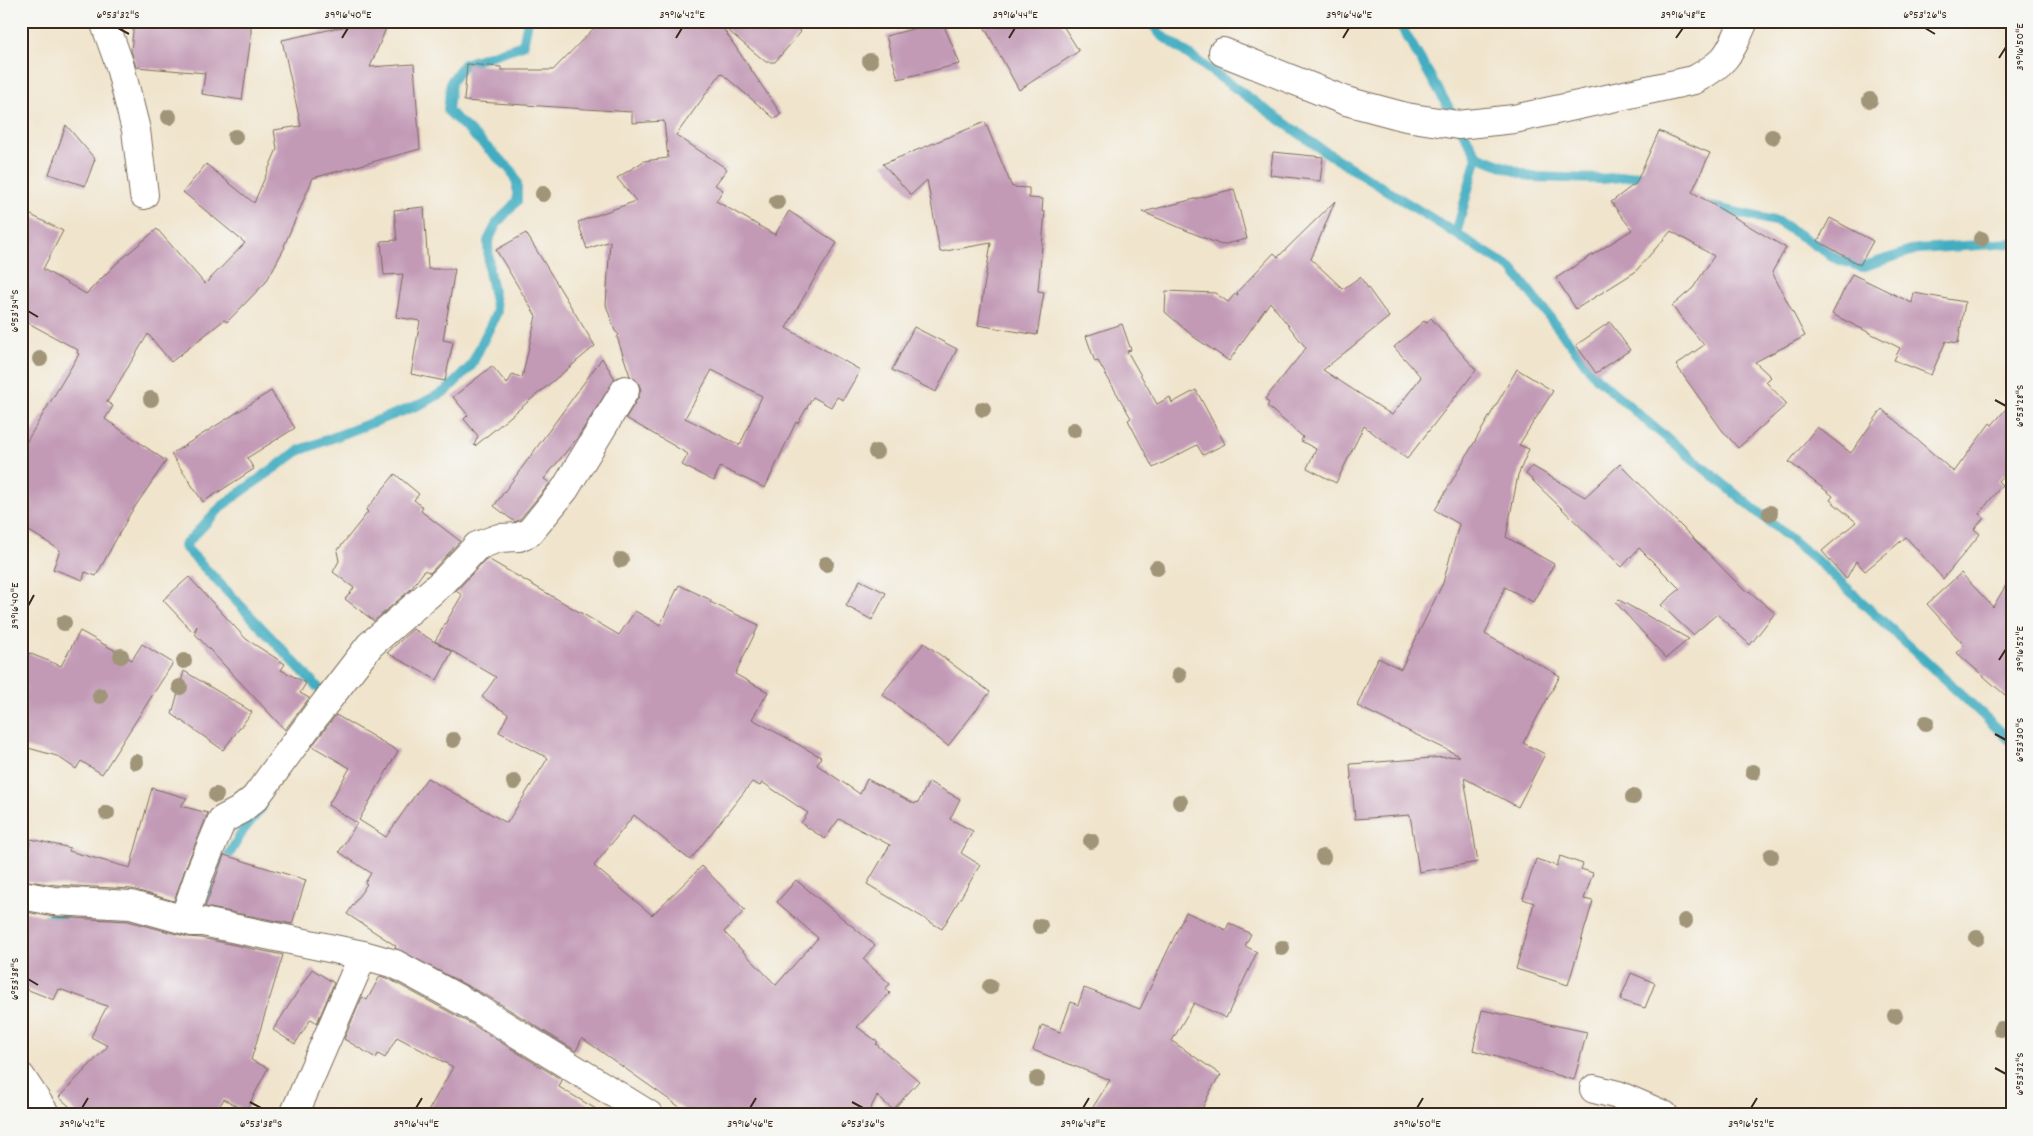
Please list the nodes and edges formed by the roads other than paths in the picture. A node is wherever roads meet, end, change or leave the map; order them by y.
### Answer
1 (104, 21) edge
2 (1744, 21) edge
3 (1223, 52) dead end
4 (144, 195) dead end
5 (625, 390) dead end
6 (21, 895) edge
7 (184, 919) junction
8 (363, 955) junction
9 (21, 1077) edge
10 (1594, 1089) dead end
11 (46, 1115) edge
12 (294, 1115) edge
13 (649, 1115) edge
14 (1664, 1115) edge

1 - 4 street
2 - 3 street
5 - 7 street
6 - 7 street
7 - 8 street
8 - 12 street
8 - 13 street
9 - 11 street
10 - 14 street

